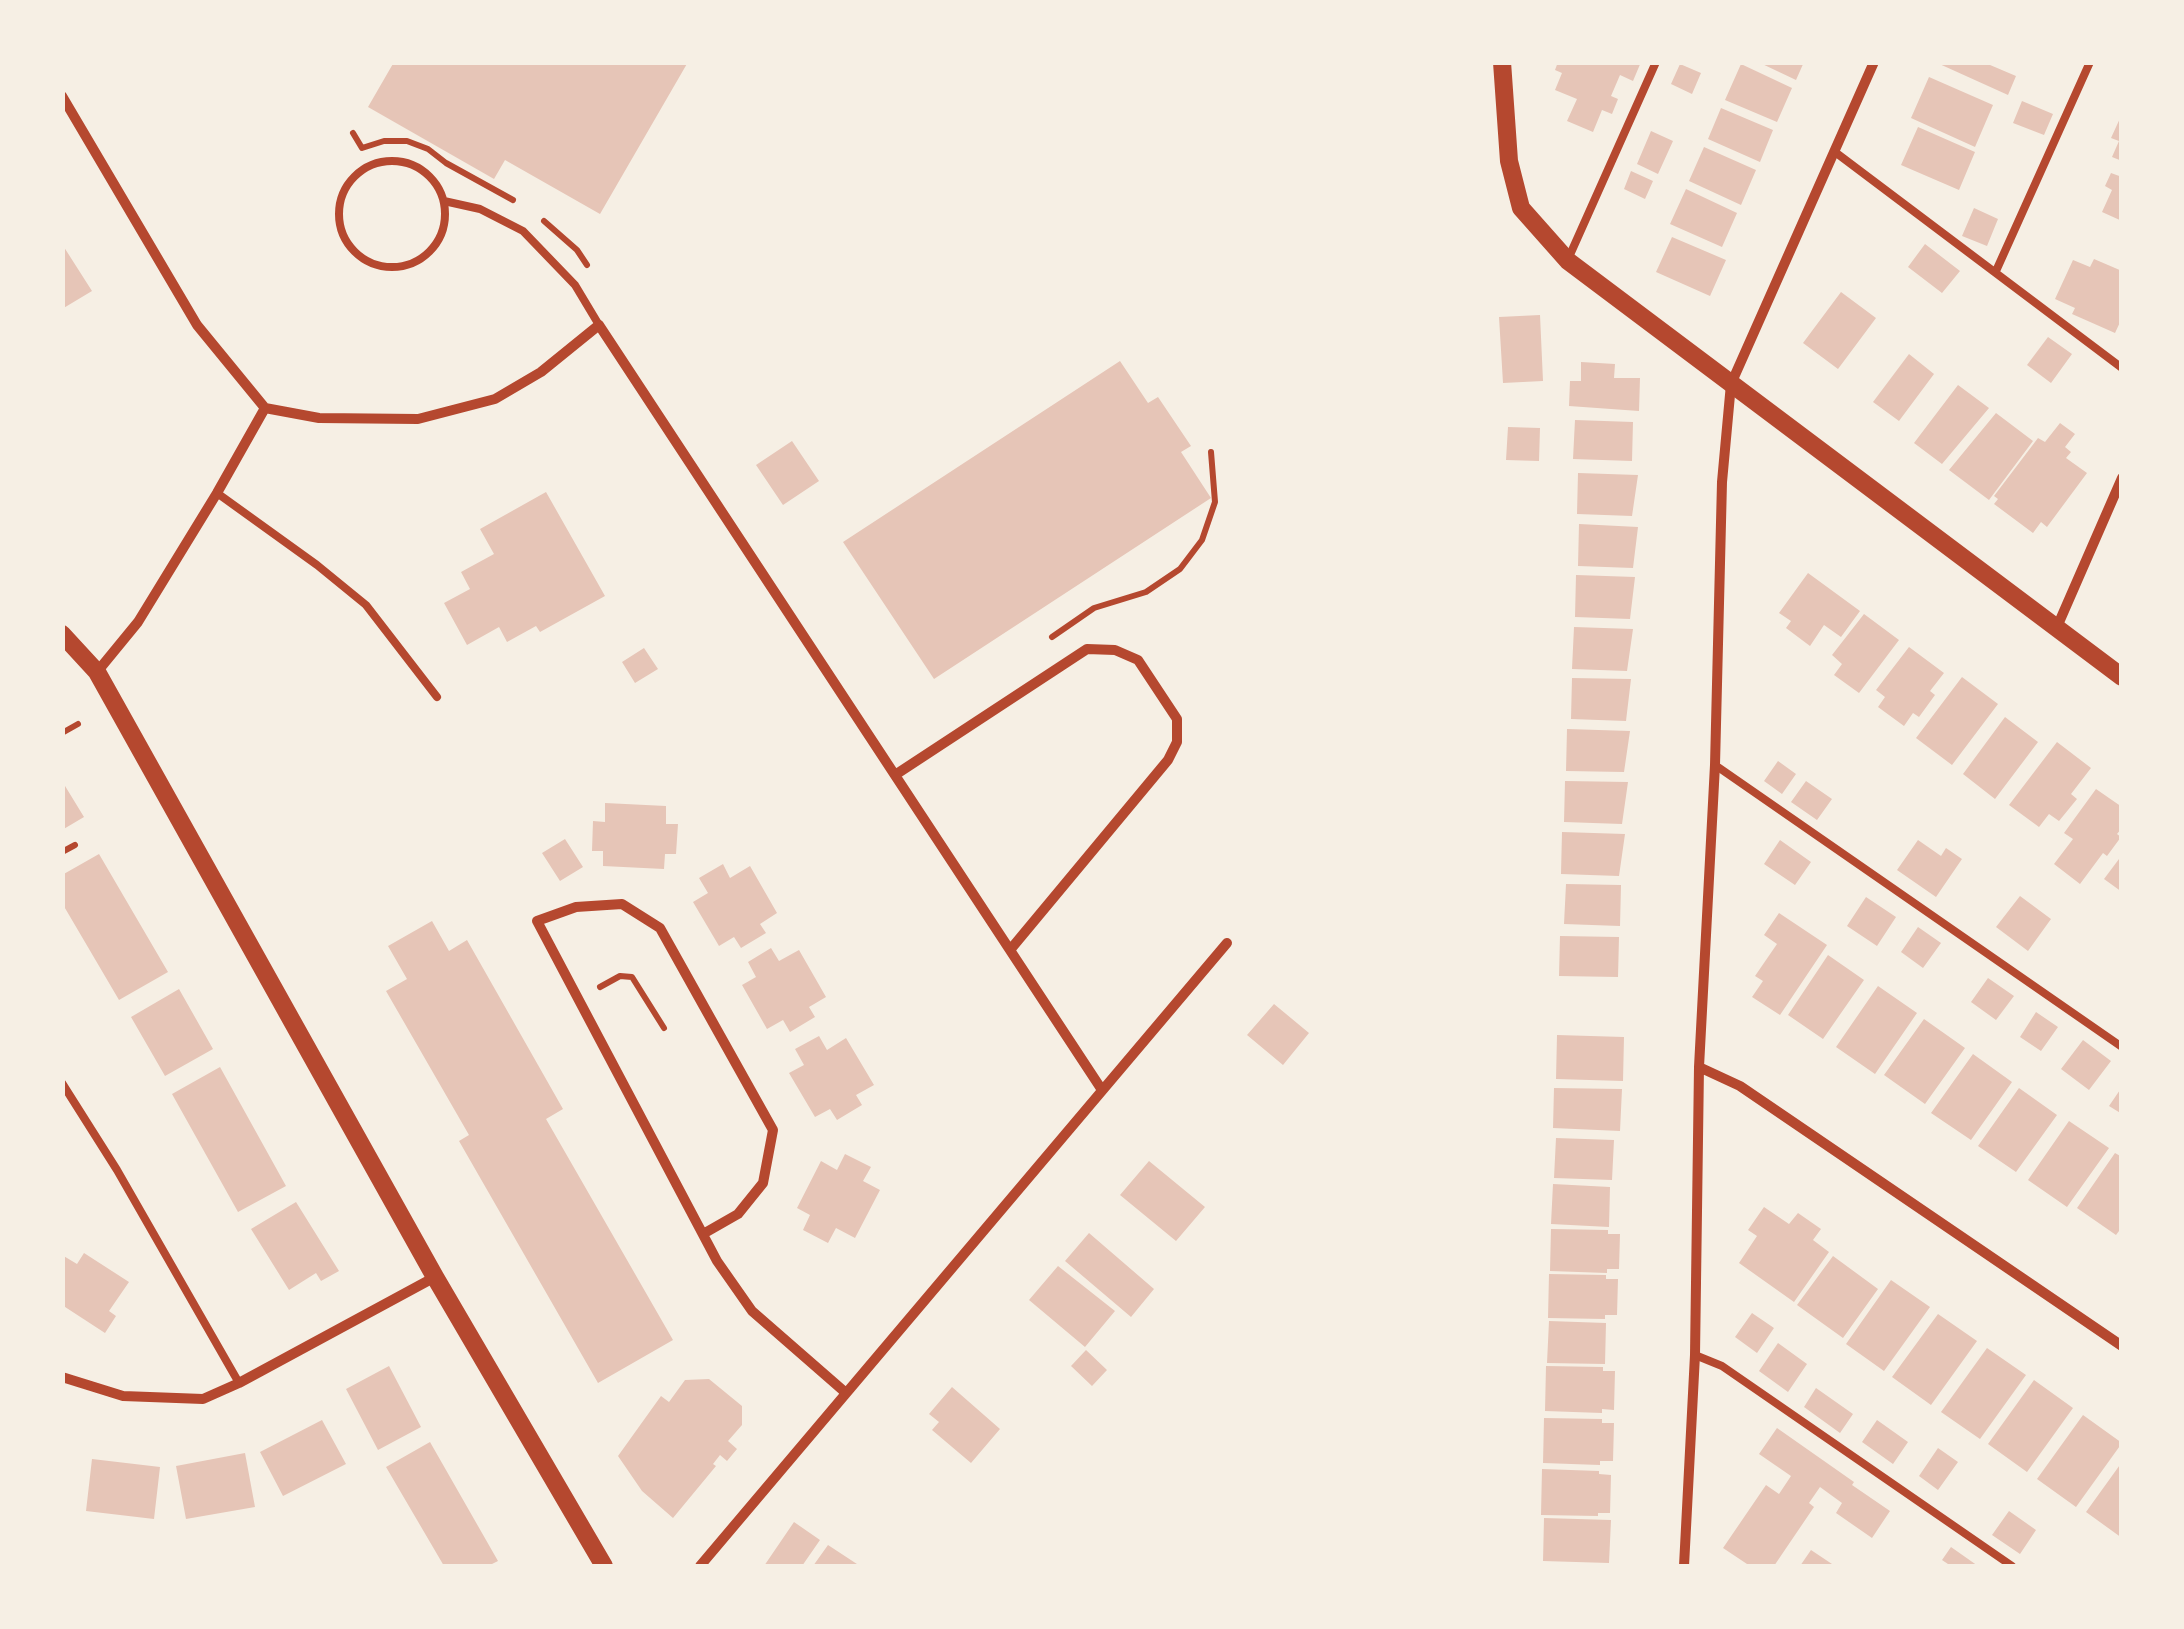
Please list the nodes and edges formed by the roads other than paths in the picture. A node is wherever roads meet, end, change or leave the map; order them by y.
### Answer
1 (1502, 62) edge
2 (1656, 62) edge
3 (1874, 62) edge
4 (2090, 62) edge
5 (62, 96) edge
6 (1835, 152) junction
7 (444, 201) junction
8 (1568, 261) junction
9 (1996, 271) junction
10 (599, 324) junction
11 (2122, 368) edge
12 (1731, 384) junction
13 (265, 408) junction
14 (2122, 478) edge
15 (218, 493) junction
16 (2057, 628) junction
17 (62, 634) edge
18 (97, 672) junction
19 (2122, 677) edge
20 (437, 697) dead end
21 (1715, 765) junction
22 (895, 775) junction
23 (1227, 943) dead end
24 (1010, 950) junction
25 (2122, 1047) edge
26 (1699, 1067) junction
27 (62, 1084) edge
28 (1102, 1090) junction
29 (703, 1234) junction
30 (435, 1277) junction
31 (2122, 1346) edge
32 (1695, 1354) junction
33 (62, 1377) edge
34 (239, 1383) junction
35 (846, 1393) junction
36 (604, 1566) edge
37 (700, 1566) edge
38 (1684, 1566) edge
39 (2012, 1566) edge

1 - 8 street
2 - 8 lane
3 - 6 street
4 - 9 lane
5 - 13 street
6 - 9 lane
6 - 12 street
7 - 7 lane
7 - 10 lane
8 - 12 street
9 - 11 lane
10 - 13 street
10 - 22 street
12 - 16 street
12 - 21 street
13 - 15 street
14 - 16 street
15 - 18 street
15 - 20 lane
16 - 19 street
17 - 18 street
18 - 30 street
21 - 25 lane
21 - 26 street
22 - 24 street
22 - 24 street
23 - 28 street
24 - 28 street
26 - 31 street
26 - 32 street
27 - 34 lane
28 - 35 street
29 - 29 street
29 - 35 street
30 - 34 street
30 - 36 street
32 - 38 street
32 - 39 lane
33 - 34 street
35 - 37 street

